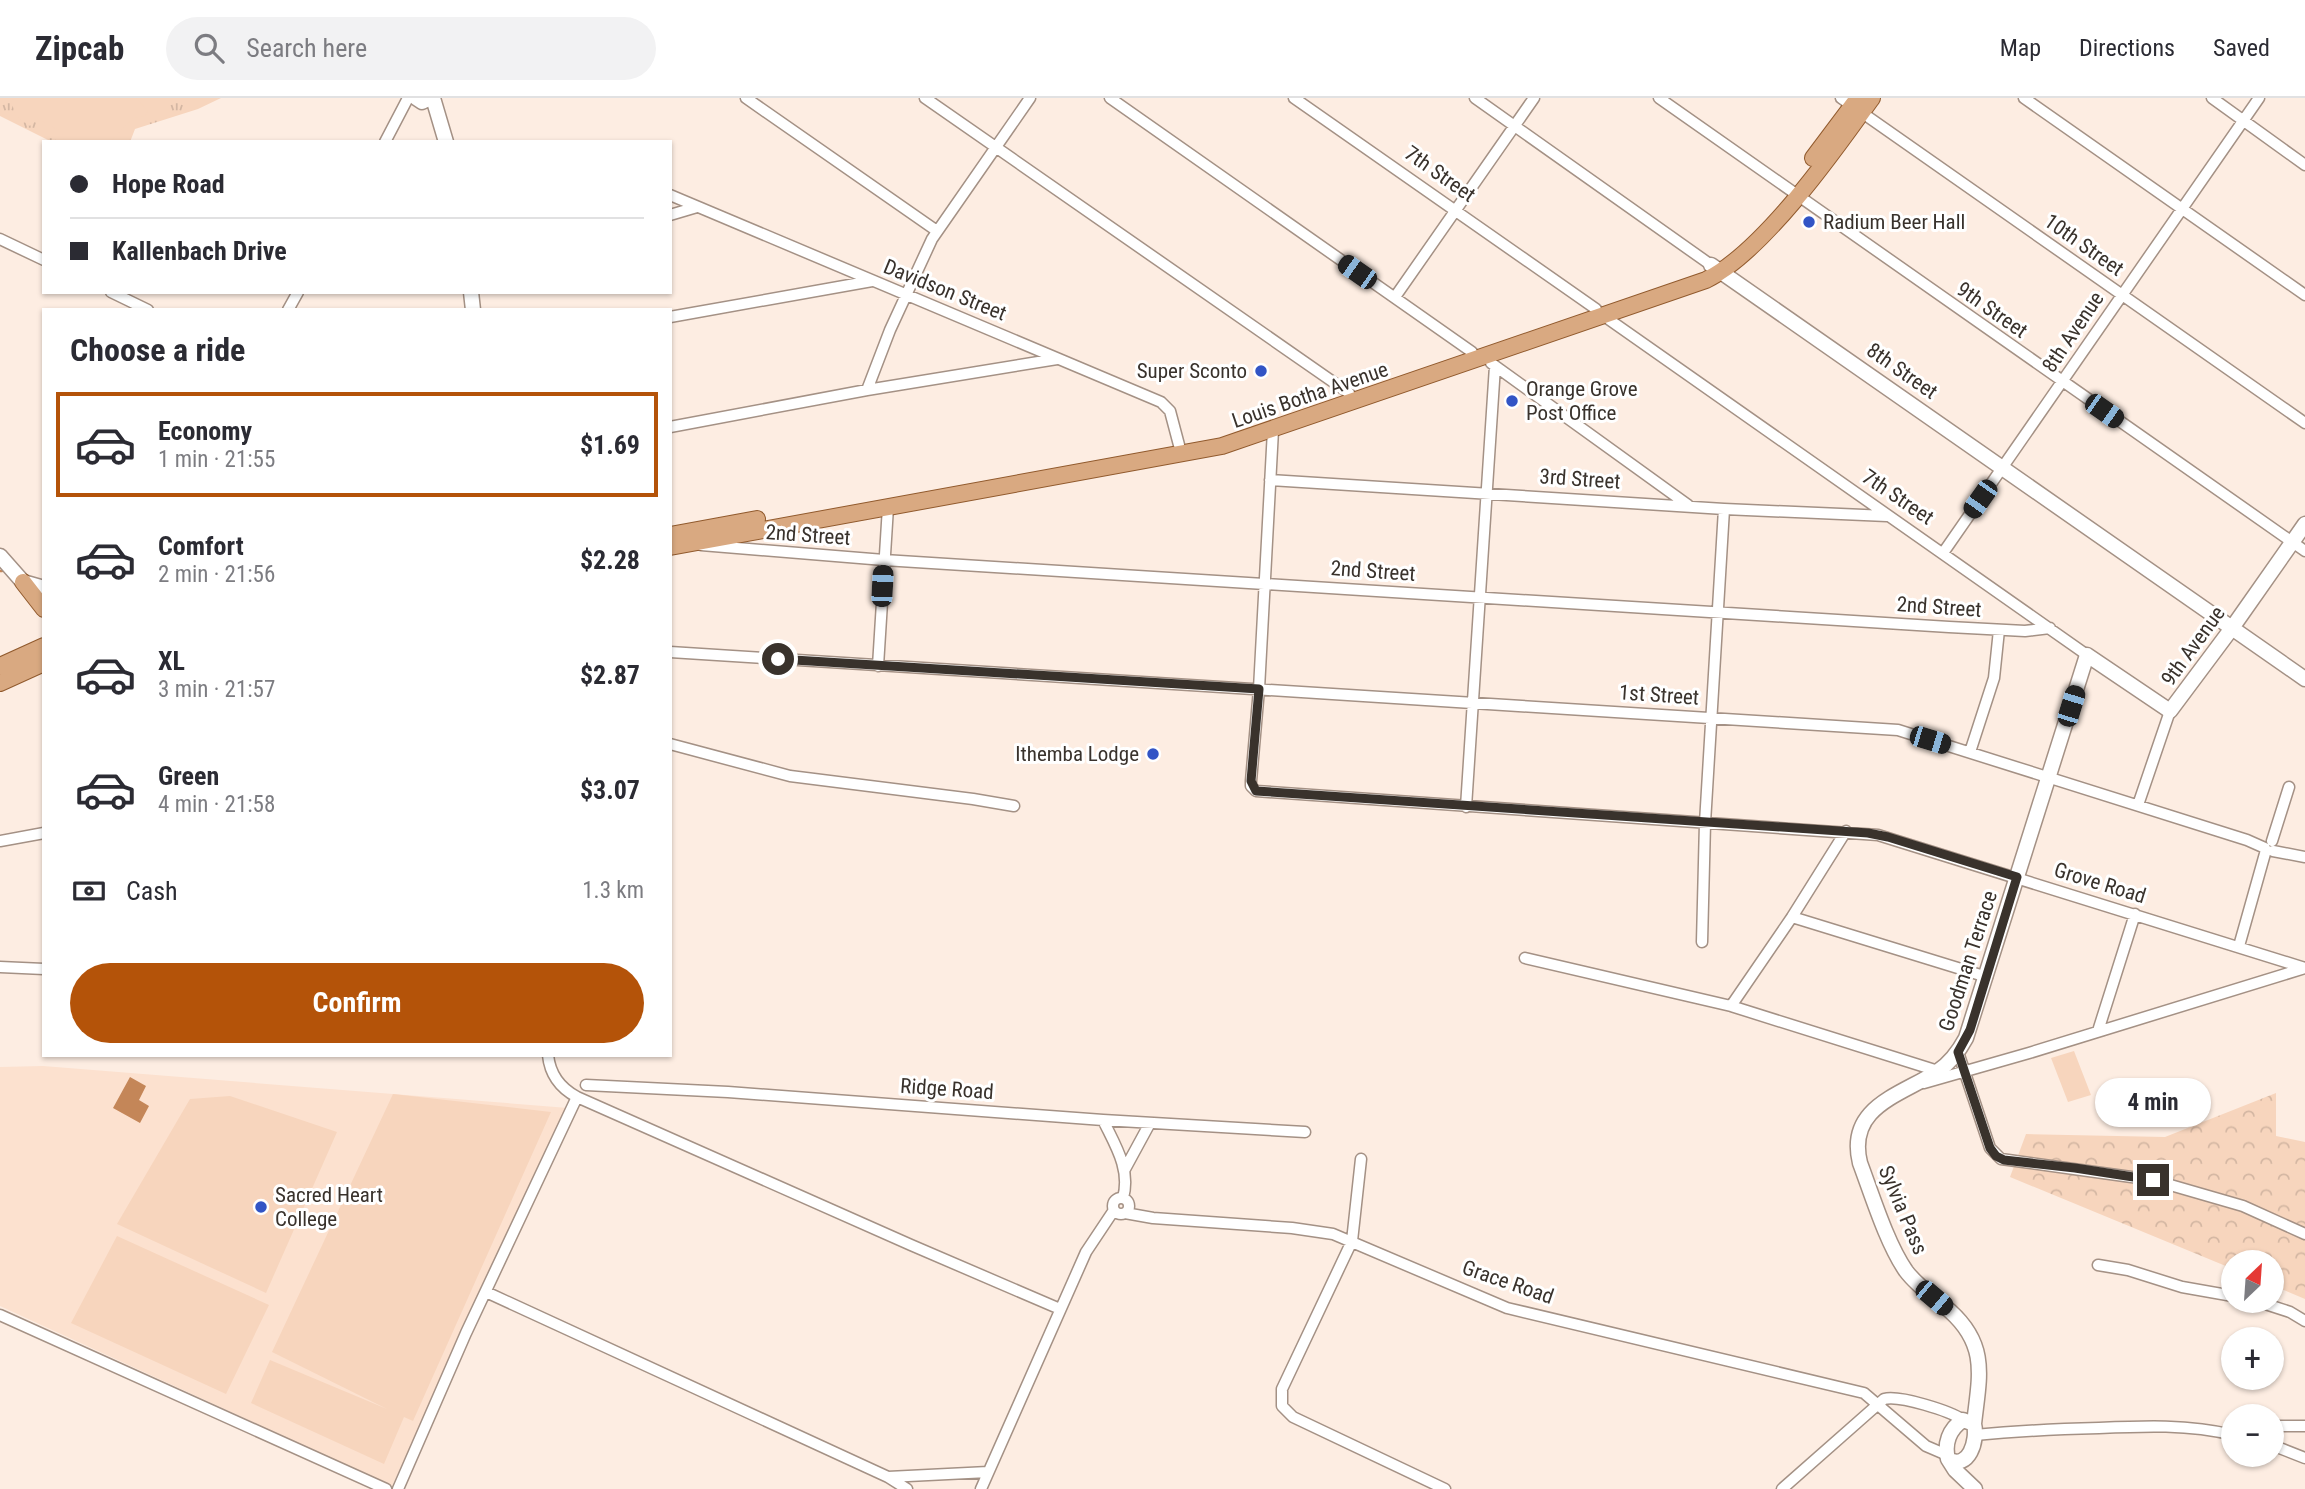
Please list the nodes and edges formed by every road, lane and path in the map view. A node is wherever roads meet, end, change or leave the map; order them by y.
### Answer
1 (746, 98) edge
2 (925, 98) edge
3 (1030, 98) edge
4 (1110, 98) edge
5 (1294, 98) edge
6 (1475, 98) edge
7 (1534, 98) edge
8 (1659, 98) edge
9 (1872, 98) edge
10 (2024, 98) edge
11 (2212, 98) edge
12 (2259, 98) edge
13 (422, 99) edge
14 (1853, 104) edge
15 (2243, 121) junction
16 (1515, 126) junction
17 (386, 140) edge
18 (445, 140) edge
19 (995, 147) junction
20 (2305, 165) edge
21 (1793, 193) junction
22 (672, 196) edge
23 (697, 207) junction
24 (2182, 209) junction
25 (1456, 211) junction
26 (672, 214) edge
27 (937, 231) junction
28 (0, 239) edge
29 (42, 259) edge
30 (1716, 268) junction
31 (872, 281) junction
32 (115, 294) edge
33 (905, 295) junction
34 (2122, 295) junction
35 (2305, 295) edge
36 (1395, 298) junction
37 (144, 308) edge
38 (1600, 312) junction
39 (672, 317) edge
40 (1483, 358) junction
41 (1057, 359) junction
42 (2062, 382) junction
43 (867, 390) junction
44 (1349, 393) junction
45 (2305, 423) edge
46 (672, 427) edge
47 (1273, 430) junction
48 (1179, 445) junction
49 (2003, 467) junction
50 (1270, 480) junction
51 (1486, 493) junction
52 (1688, 505) junction
53 (888, 507) junction
54 (1724, 509) junction
55 (1887, 516) junction
56 (2305, 524) edge
57 (672, 535) edge
58 (2292, 542) junction
59 (694, 544) junction
60 (672, 547) edge
61 (2305, 551) edge
62 (1943, 553) junction
63 (0, 556) edge
64 (884, 560) junction
65 (23, 582) junction
66 (42, 584) edge
67 (1266, 584) junction
68 (1479, 597) junction
69 (42, 606) edge
70 (1718, 612) junction
71 (2050, 628) junction
72 (2232, 628) junction
73 (1999, 630) junction
74 (42, 647) edge
75 (672, 652) edge
76 (2087, 655) junction
77 (42, 664) edge
78 (0, 666) edge
79 (878, 666) junction
80 (2305, 679) edge
81 (0, 682) edge
82 (1259, 689) junction
83 (1474, 703) junction
84 (2171, 711) junction
85 (1710, 718) junction
86 (672, 745) edge
87 (1970, 752) junction
88 (2049, 778) junction
89 (2289, 787) dead end
90 (2138, 805) junction
91 (1014, 806) dead end
92 (1466, 807) junction
93 (1705, 823) junction
94 (1846, 831) junction
95 (42, 833) edge
96 (0, 841) edge
97 (2270, 847) junction
98 (2302, 856) edge
99 (2017, 877) junction
100 (2135, 914) junction
101 (1792, 918) junction
102 (1702, 942) dead end
103 (2239, 946) junction
104 (1525, 958) dead end
105 (0, 967) edge
106 (2305, 968) edge
107 (42, 969) edge
108 (1987, 977) junction
109 (1731, 1006) junction
110 (2098, 1031) junction
111 (1958, 1052) junction
112 (548, 1057) edge
113 (1938, 1071) junction
114 (1965, 1072) junction
115 (586, 1086) dead end
116 (1908, 1087) junction
117 (577, 1097) junction
118 (1103, 1120) junction
119 (1150, 1123) junction
120 (1305, 1132) dead end
121 (1361, 1159) dead end
122 (1125, 1170) junction
123 (1120, 1212) junction
124 (2305, 1234) edge
125 (1352, 1241) junction
126 (2098, 1265) dead end
127 (486, 1292) junction
128 (2221, 1294) edge
129 (1060, 1309) junction
130 (2284, 1310) edge
131 (0, 1315) edge
132 (2305, 1321) edge
133 (1864, 1393) junction
134 (1889, 1397) junction
135 (1877, 1404) junction
136 (2284, 1426) edge
137 (2305, 1426) edge
138 (1971, 1429) junction
139 (2221, 1430) edge
140 (2215, 1431) junction
141 (2221, 1432) edge
142 (2284, 1450) edge
143 (1948, 1457) junction
144 (2305, 1458) edge
145 (988, 1472) junction
146 (888, 1477) junction
147 (1973, 1487) edge
148 (386, 1489) edge
149 (398, 1489) edge
150 (907, 1489) edge
151 (981, 1489) edge
152 (1446, 1489) edge
153 (1782, 1489) edge

1 - 27 street
2 - 19 street
3 - 19 street
4 - 36 street
5 - 25 street, 7th Street
6 - 16 street, 8th Street
7 - 16 street
8 - 21 street, 9th Street
9 - 14 main road, Louis Botha Avenue
10 - 24 street
11 - 15 street
12 - 15 street, 8th Avenue
13 - 17 street
13 - 18 main road
14 - 21 main road, Louis Botha Avenue
14 - 34 street, 10th Street
15 - 20 street
15 - 24 street, 8th Avenue
16 - 25 street
16 - 30 street, 8th Street
19 - 27 street
19 - 44 street
21 - 30 main road, Louis Botha Avenue
21 - 42 street, 9th Street
22 - 23 street, Davidson Street
23 - 26 street
23 - 31 street, Davidson Street
24 - 34 street, 8th Avenue
24 - 35 street
25 - 36 street
25 - 38 street, 7th Street
27 - 33 street
28 - 29 street
30 - 38 main road, Louis Botha Avenue
30 - 49 main road, 8th Street
31 - 33 street, Davidson Street
31 - 39 street
32 - 37 street
33 - 41 street, Davidson Street
33 - 43 street
34 - 42 street, 8th Avenue
34 - 45 street, 10th Street
36 - 40 street
38 - 40 main road, Louis Botha Avenue
38 - 55 street, 7th Street
40 - 44 main road, Louis Botha Avenue
40 - 47 main road, Louis Botha Avenue
40 - 51 street
40 - 52 street
41 - 43 street
41 - 48 street, Davidson Street
42 - 49 street, 8th Avenue
42 - 58 street, 9th Street
43 - 46 street
44 - 48 main road, Louis Botha Avenue
47 - 50 street
47 - 53 main road, Louis Botha Avenue
48 - 57 main road, Louis Botha Avenue
49 - 62 street, 8th Avenue
49 - 72 main road, 8th Street
50 - 51 street, 3rd Street
50 - 67 street
51 - 52 street, 3rd Street
51 - 68 street
52 - 54 street, 3rd Street
53 - 59 main road, Louis Botha Avenue
53 - 64 street
54 - 55 street, 3rd Street
54 - 70 street
55 - 62 street, 7th Street
56 - 58 main road, 9th Avenue
58 - 61 street, 9th Street
58 - 72 main road, 9th Avenue
59 - 60 main road, Louis Botha Avenue
59 - 64 street, 2nd Street
62 - 71 street, 7th Street
63 - 65 main road
64 - 67 street, 2nd Street
64 - 79 street
65 - 66 main road
65 - 69 main road
67 - 68 street, 2nd Street
67 - 82 street
68 - 70 street, 2nd Street
68 - 83 street
70 - 73 street, 2nd Street
70 - 85 street
71 - 73 street, 2nd Street
71 - 76 street, 7th Street
72 - 80 main road, 8th Street
72 - 84 main road, 9th Avenue
73 - 87 street
74 - 78 main road
75 - 79 street, 1st Street
76 - 84 main road, 7th Street
76 - 88 main road, Goodman Terrace
77 - 81 main road
79 - 82 street, 1st Street
82 - 83 street, 1st Street
82 - 92 street, Grove Road
83 - 85 street, 1st Street
83 - 92 street
84 - 90 street, 9th Avenue
85 - 87 street, 1st Street
85 - 93 street
86 - 91 street
87 - 88 street, 1st Street
88 - 90 street, 1st Street
88 - 99 main road, Goodman Terrace
89 - 97 street
90 - 97 street, 1st Street
92 - 93 street, Grove Road
93 - 94 street, Grove Road
93 - 102 street
94 - 99 street, Grove Road
94 - 101 street
95 - 96 street
97 - 98 street, 1st Street
97 - 103 street
99 - 100 street, Grove Road
99 - 108 main road, Goodman Terrace
100 - 103 street, Grove Road
100 - 110 street
101 - 108 street
101 - 109 street
103 - 106 street, Grove Road
104 - 109 street
105 - 107 street
106 - 110 street
108 - 111 main road, Goodman Terrace
109 - 113 street
110 - 114 street
111 - 113 main road, Goodman Terrace
111 - 114 street
112 - 117 street
113 - 116 main road, Sylvia Pass
114 - 116 street
114 - 124 street
115 - 118 street, Ridge Road
116 - 138 main road, Sylvia Pass
117 - 127 street
117 - 129 street
118 - 119 street, Ridge Road
118 - 122 street
119 - 120 street, Ridge Road
119 - 122 street
121 - 125 street
122 - 123 street
123 - 125 street, Grace Road
123 - 129 street
125 - 133 street, Grace Road
125 - 152 street
126 - 128 street
127 - 146 street
127 - 149 street
129 - 145 street
130 - 132 street
131 - 148 street
133 - 134 street
133 - 135 street, Grace Road
134 - 135 street
134 - 138 street
135 - 143 street, Grace Road
135 - 153 street
136 - 137 street
138 - 140 street
138 - 143 main road
138 - 143 main road
138 - 147 main road, Sylvia Pass
139 - 140 street
140 - 141 street
142 - 144 street
143 - 147 main road, Grace Road
145 - 146 street
145 - 151 street
146 - 150 street

